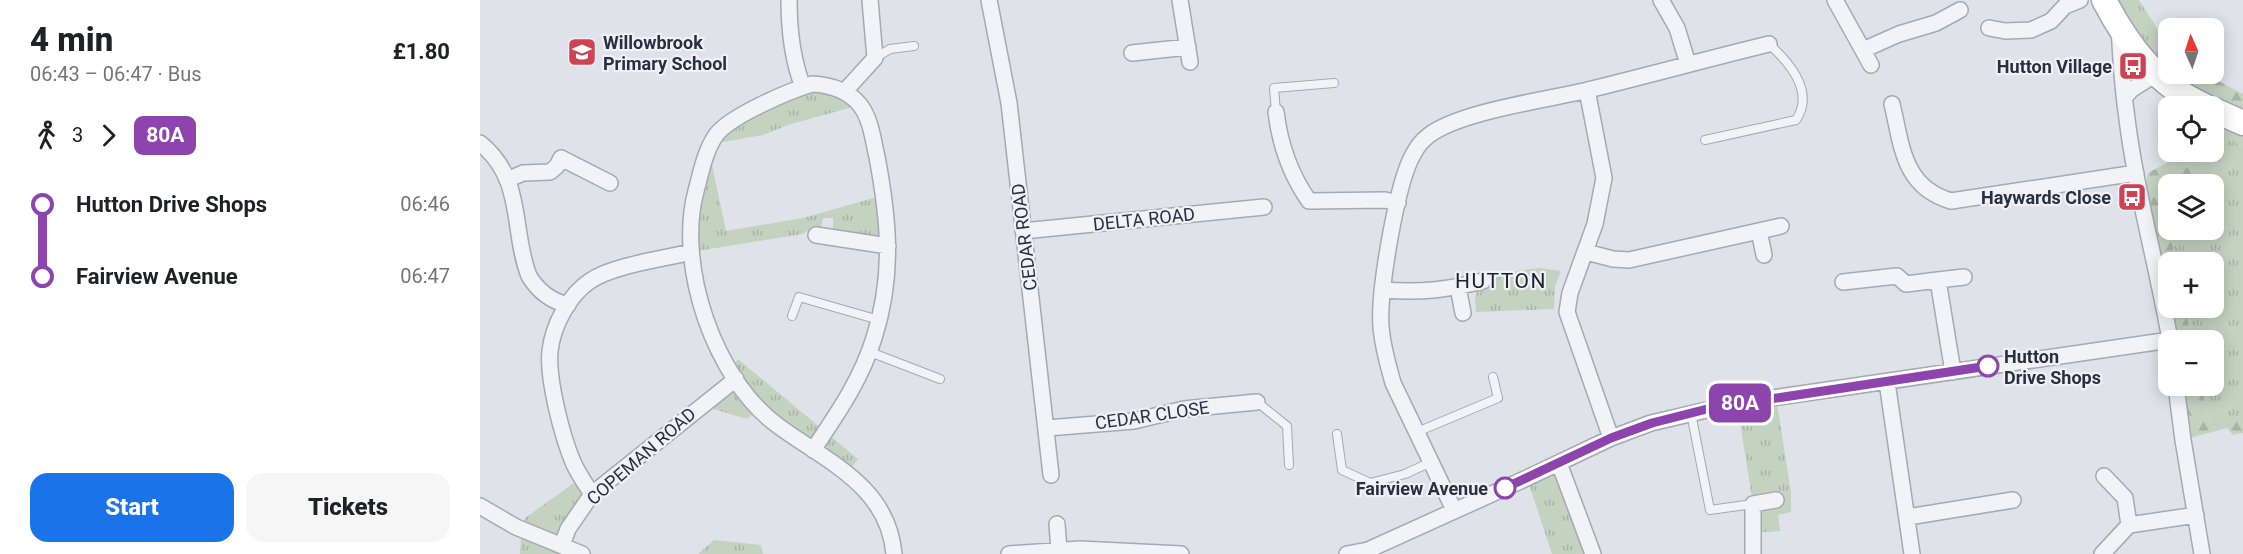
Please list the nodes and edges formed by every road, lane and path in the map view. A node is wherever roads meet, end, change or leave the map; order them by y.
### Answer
1 (789, 0) edge
2 (870, 0) edge
3 (989, 0) edge
4 (1180, 0) edge
5 (1661, 0) edge
6 (1835, 0) edge
7 (2104, 0) edge
8 (2068, 2) edge
9 (1960, 10) dead end
10 (1989, 28) dead end
11 (2119, 29) junction
12 (1769, 44) joint
13 (914, 46) dead end
14 (1863, 50) junction
15 (1132, 53) dead end
16 (875, 58) junction
17 (1688, 64) junction
18 (1871, 65) dead end
19 (2156, 74) junction
20 (1334, 83) dead end
21 (803, 87) junction
22 (1587, 90) junction
23 (845, 91) junction
24 (2186, 96) edge
25 (2125, 97) junction
26 (1892, 104) dead end
27 (1276, 112) joint
28 (2224, 114) edge
29 (2243, 123) edge
30 (1705, 140) dead end
31 (480, 143) edge
32 (2136, 173) junction
33 (507, 180) junction
34 (610, 183) dead end
35 (1398, 203) junction
36 (1264, 207) dead end
37 (1781, 226) dead end
38 (1023, 231) junction
39 (1759, 231) junction
40 (816, 235) dead end
41 (888, 246) junction
42 (691, 252) junction
43 (1586, 252) junction
44 (1764, 255) dead end
45 (1964, 276) dead end
46 (1938, 280) junction
47 (1484, 281) dead end
48 (1844, 282) dead end
49 (1458, 287) junction
50 (1383, 290) junction
51 (568, 305) junction
52 (1463, 313) dead end
53 (792, 316) dead end
54 (879, 320) junction
55 (2168, 330) edge
56 (2158, 342) edge
57 (870, 352) junction
58 (1953, 372) junction
59 (1493, 377) dead end
60 (736, 379) junction
61 (940, 380) dead end
62 (1887, 382) junction
63 (2178, 396) edge
64 (1257, 402) joint
65 (1691, 413) junction
66 (1047, 428) junction
67 (1416, 432) junction
68 (1337, 434) dead end
69 (1611, 438) junction
70 (813, 450) junction
71 (1431, 462) junction
72 (1559, 463) junction
73 (1289, 465) dead end
74 (1051, 475) dead end
75 (2104, 476) dead end
76 (592, 494) junction
77 (1776, 500) dead end
78 (2013, 500) dead end
79 (1753, 504) junction
80 (480, 506) edge
81 (1454, 510) junction
82 (2196, 515) junction
83 (1908, 517) junction
84 (1057, 524) dead end
85 (2128, 525) junction
86 (562, 545) junction
87 (1059, 550) junction
88 (1368, 552) edge
89 (582, 554) edge
90 (894, 554) edge
91 (1009, 554) edge
92 (1181, 554) edge
93 (1347, 554) edge
94 (1593, 554) edge
95 (1753, 554) edge
96 (1912, 554) edge
97 (2102, 554) edge
98 (2202, 554) edge

1 - 21 street
2 - 16 street
3 - 38 street, CEDAR ROAD
4 - 15 street
5 - 17 street
6 - 14 street
7 - 11 main road
8 - 10 street
9 - 14 street
11 - 19 main road
11 - 25 street
12 - 17 street
12 - 30 lane
13 - 16 lane
14 - 18 street
16 - 23 street
17 - 22 street
19 - 24 main road
19 - 25 street
20 - 27 lane
21 - 23 street
21 - 42 street
22 - 35 street
22 - 43 street
23 - 41 street
25 - 32 street
26 - 32 street
27 - 35 street
28 - 29 main road
31 - 33 street
32 - 55 street
33 - 34 street
33 - 51 street
35 - 50 street
36 - 38 street, DELTA ROAD
37 - 39 street
38 - 66 street, CEDAR ROAD
39 - 43 street
39 - 44 street
40 - 41 street
41 - 54 street
42 - 51 street
42 - 60 street
43 - 69 street
45 - 46 street
46 - 48 street
46 - 58 street
47 - 49 street
49 - 50 street
49 - 52 street
50 - 67 street
51 - 76 street
53 - 54 lane
54 - 57 street
56 - 58 street
57 - 61 lane
57 - 70 street
58 - 62 street
59 - 67 lane
60 - 70 street
60 - 76 street, COPEMAN ROAD
62 - 65 street
62 - 83 street
63 - 82 street
64 - 66 street, CEDAR CLOSE
64 - 73 lane
65 - 69 street
65 - 79 lane
66 - 74 street, CEDAR ROAD
67 - 71 street
68 - 71 lane
69 - 72 street
70 - 90 street
71 - 81 street
72 - 81 street
72 - 94 street
75 - 85 street
76 - 86 street, COPEMAN ROAD
77 - 79 street
78 - 83 street
79 - 95 street
80 - 86 street
81 - 88 street
82 - 85 street
82 - 98 street
83 - 96 street
84 - 87 street
85 - 97 street
86 - 89 street
87 - 91 street
87 - 92 street
88 - 93 street

